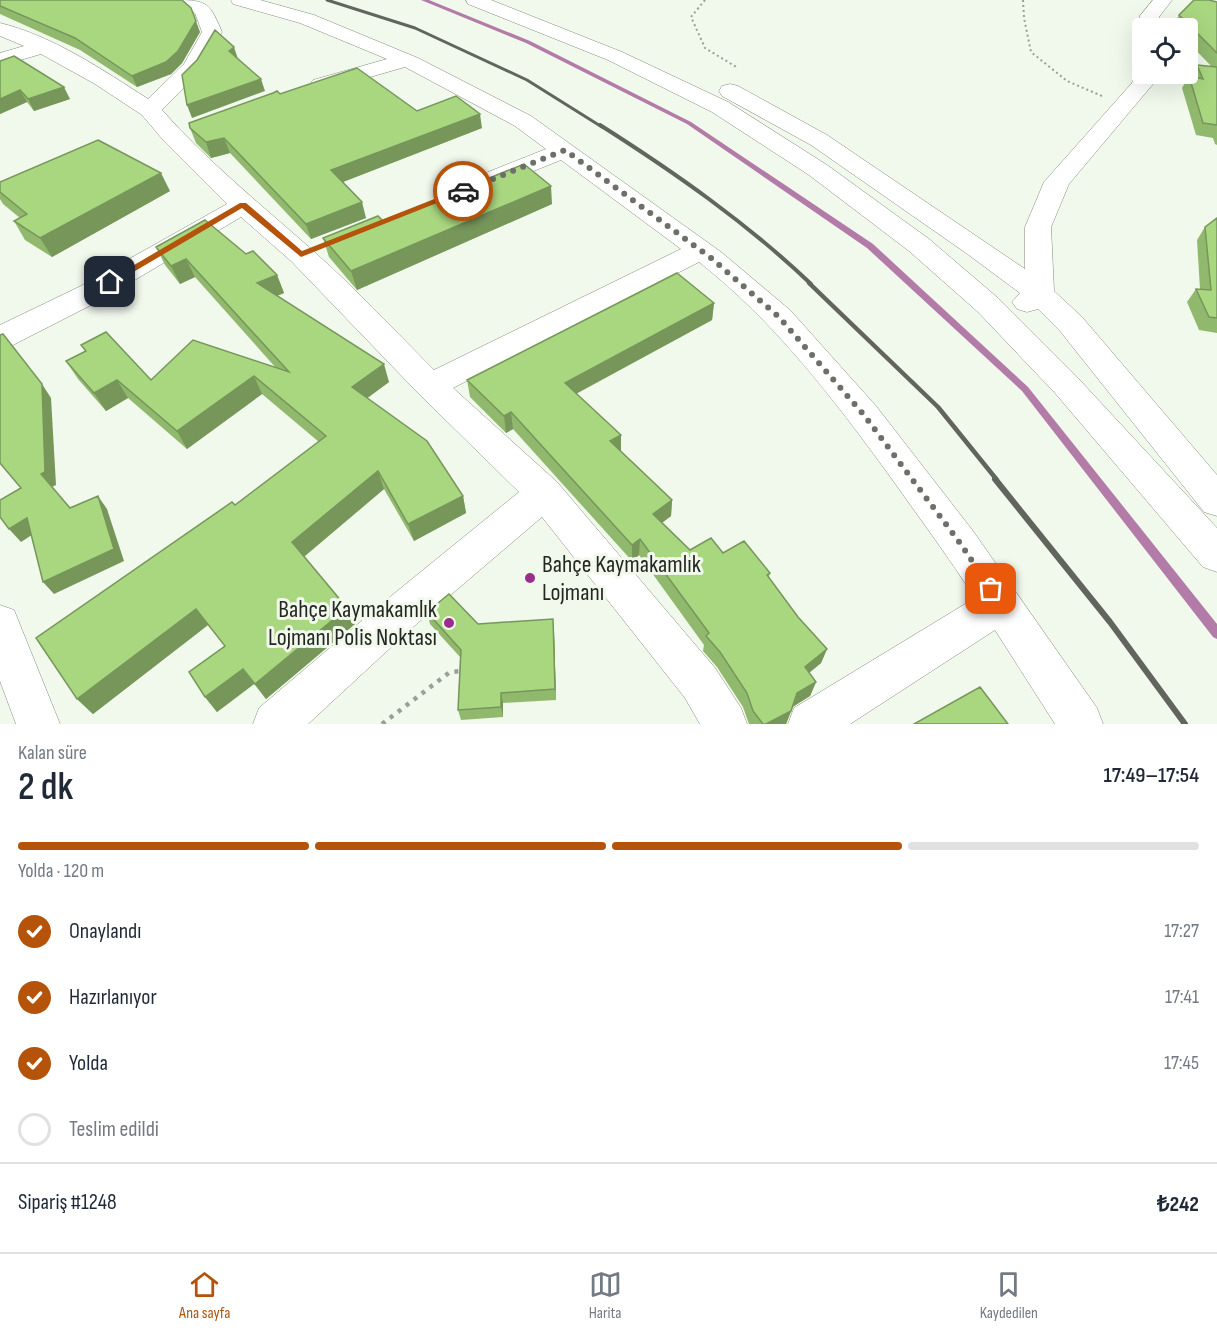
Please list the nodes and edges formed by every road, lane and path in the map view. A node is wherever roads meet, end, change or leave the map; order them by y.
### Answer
1 (186, 0) edge
2 (240, 0) edge
3 (475, 0) edge
4 (507, 0) edge
5 (1023, 0) edge
6 (1163, 0) edge
7 (1150, 18) edge
8 (0, 29) edge
9 (44, 46) junction
10 (0, 60) edge
11 (407, 60) junction
12 (1142, 84) edge
13 (304, 90) edge
14 (1123, 105) junction
15 (150, 110) junction
16 (565, 150) junction
17 (466, 189) edge
18 (243, 204) junction
19 (701, 250) junction
20 (1040, 294) junction
21 (1000, 318) junction
22 (0, 338) edge
23 (430, 386) junction
24 (544, 493) junction
25 (1217, 501) edge
26 (1217, 555) edge
27 (1001, 604) junction
28 (0, 624) edge
29 (463, 671) edge
30 (38, 724) edge
31 (275, 724) edge
32 (382, 724) edge
33 (725, 724) edge
34 (810, 724) edge
35 (1081, 724) edge

1 - 15 street
2 - 11 street
3 - 21 street
4 - 20 street
5 - 14 path
6 - 7 street
8 - 9 street
9 - 10 street
9 - 15 street
11 - 13 street
11 - 16 street
12 - 14 street
14 - 20 street
15 - 18 street
16 - 17 street
16 - 19 street
18 - 22 street
18 - 23 street
19 - 23 street
19 - 27 street
20 - 21 street
20 - 25 street
21 - 26 street
23 - 24 street
24 - 31 street
24 - 33 street
27 - 34 street
27 - 35 street
28 - 30 street
29 - 32 path

